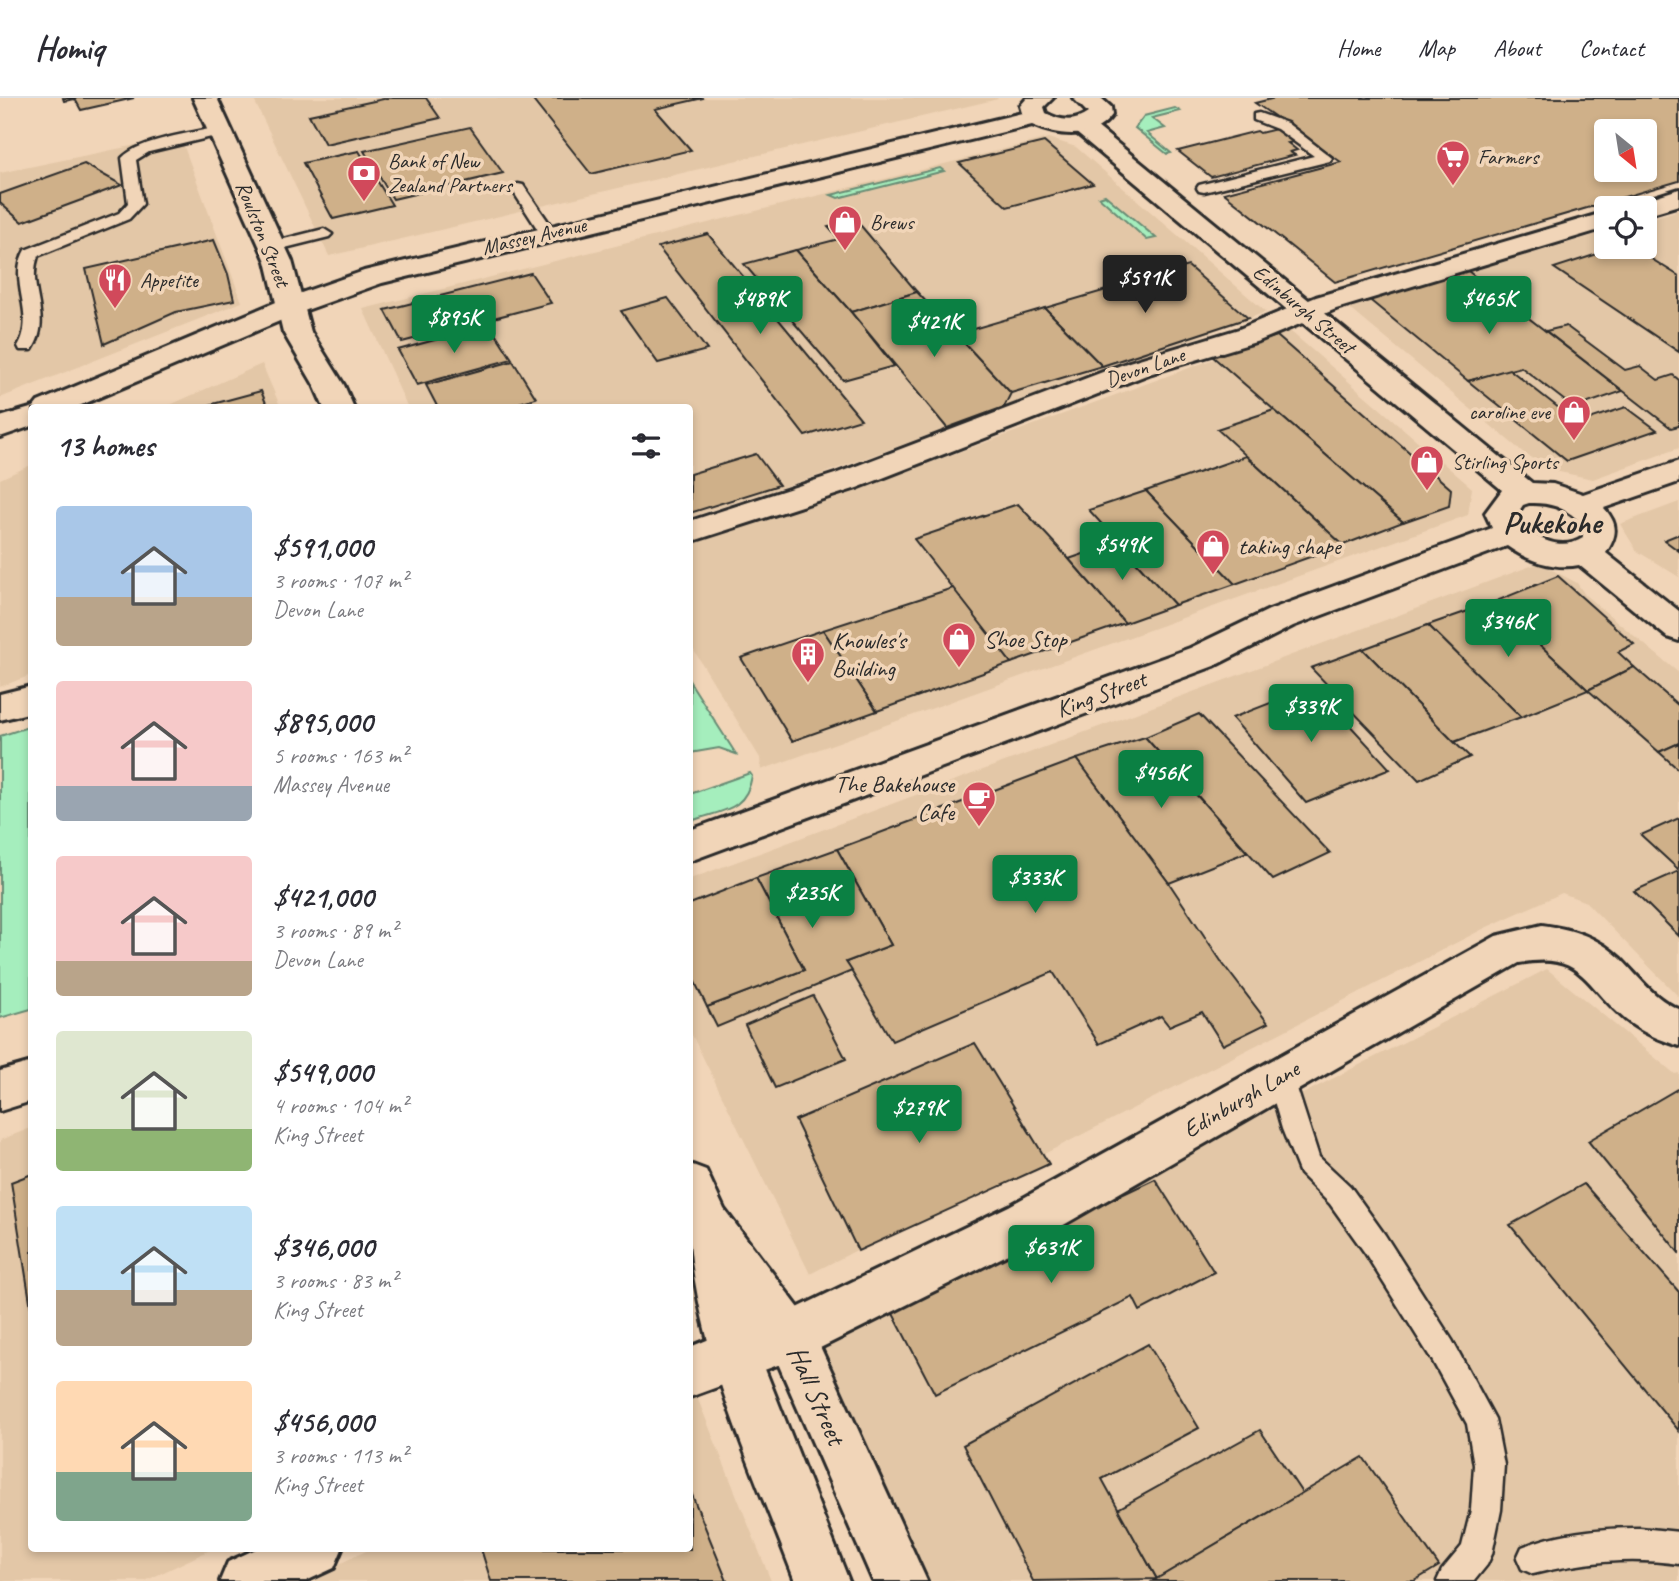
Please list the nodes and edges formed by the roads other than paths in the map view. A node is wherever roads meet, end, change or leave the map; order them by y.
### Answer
1 (205, 98) edge
2 (1120, 98) edge
3 (1038, 108) edge
4 (1088, 109) edge
5 (1259, 117) dead end
6 (219, 131) junction
7 (518, 188) dead end
8 (1204, 188) dead end
9 (1679, 197) edge
10 (1657, 204) edge
11 (1594, 224) edge
12 (548, 233) junction
13 (324, 234) dead end
14 (272, 246) junction
15 (291, 306) junction
16 (1307, 311) junction
17 (26, 346) dead end
18 (58, 404) edge
19 (337, 404) edge
20 (28, 417) edge
21 (0, 428) edge
22 (1679, 471) edge
23 (1525, 493) junction
24 (1582, 505) junction
25 (693, 531) edge
26 (1510, 534) junction
27 (1584, 552) junction
28 (1679, 629) edge
29 (28, 700) edge
30 (0, 707) edge
31 (693, 845) edge
32 (1679, 1028) edge
33 (1280, 1076) junction
34 (28, 1082) edge
35 (0, 1091) edge
36 (699, 1205) edge
37 (792, 1337) junction
38 (734, 1354) junction
39 (693, 1371) edge
40 (1679, 1548) edge
41 (309, 1552) edge
42 (1533, 1558) dead end
43 (247, 1581) edge
44 (822, 1581) edge
45 (900, 1581) edge
46 (1453, 1581) edge

1 - 6 street, Roulston Street
2 - 4 street
3 - 4 street
3 - 12 street, Massey Avenue
4 - 16 street, Edinburgh Street
5 - 8 lane
6 - 14 street, Roulston Street
6 - 17 lane
7 - 12 lane
9 - 10 street
11 - 16 street, Devon Lane
12 - 15 street, Massey Avenue
13 - 14 lane
14 - 15 street, Roulston Street
15 - 18 street, Massey Avenue
15 - 19 street, Roulston Street
16 - 23 street, Edinburgh Street
16 - 25 street, Devon Lane
20 - 21 street
22 - 24 street
23 - 24 street
23 - 26 street
24 - 27 street
26 - 27 street
26 - 31 street, King Street
27 - 28 street
29 - 30 street
32 - 33 street, Edinburgh Lane
33 - 37 street, Edinburgh Lane
33 - 46 lane
34 - 35 street
36 - 37 street, Hall Street
36 - 38 street, Hall Street
37 - 38 street, Edinburgh Lane
37 - 45 street, Hall Street
38 - 39 street, Edinburgh Lane
38 - 44 street, Hall Street
40 - 42 lane
41 - 43 street

